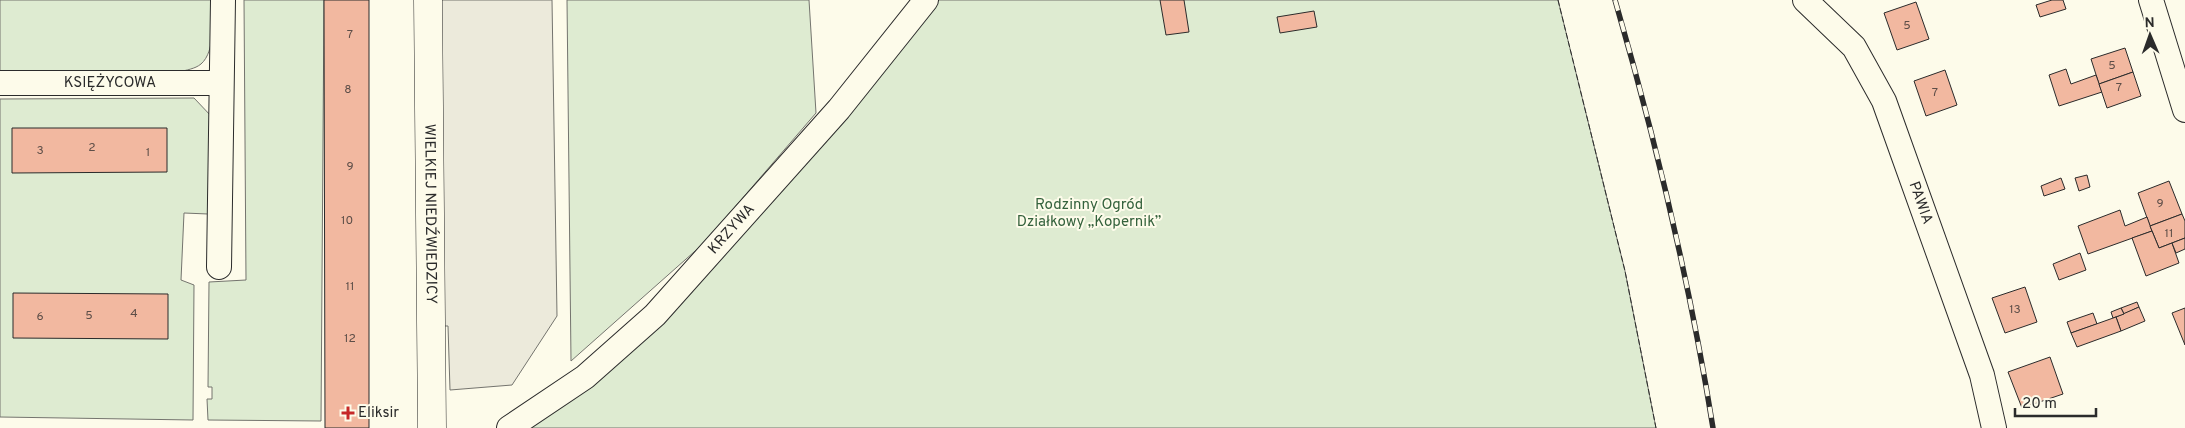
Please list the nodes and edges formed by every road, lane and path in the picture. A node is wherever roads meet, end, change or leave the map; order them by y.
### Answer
1 (223, 0) edge
2 (428, 0) edge
3 (926, 0) edge
4 (1805, 0) edge
5 (2151, 0) edge
6 (0, 83) edge
7 (221, 83) junction
8 (2185, 110) edge
9 (219, 267) dead end
10 (432, 428) edge
11 (508, 428) edge
12 (1994, 428) edge

1 - 7 street
2 - 10 street, WIELKIEJ NIEDŹWIEDZICY
3 - 11 street, KRZYWA
4 - 12 street, PAWIA
5 - 8 street
6 - 7 street, KSIĘŻYCOWA
7 - 9 street

